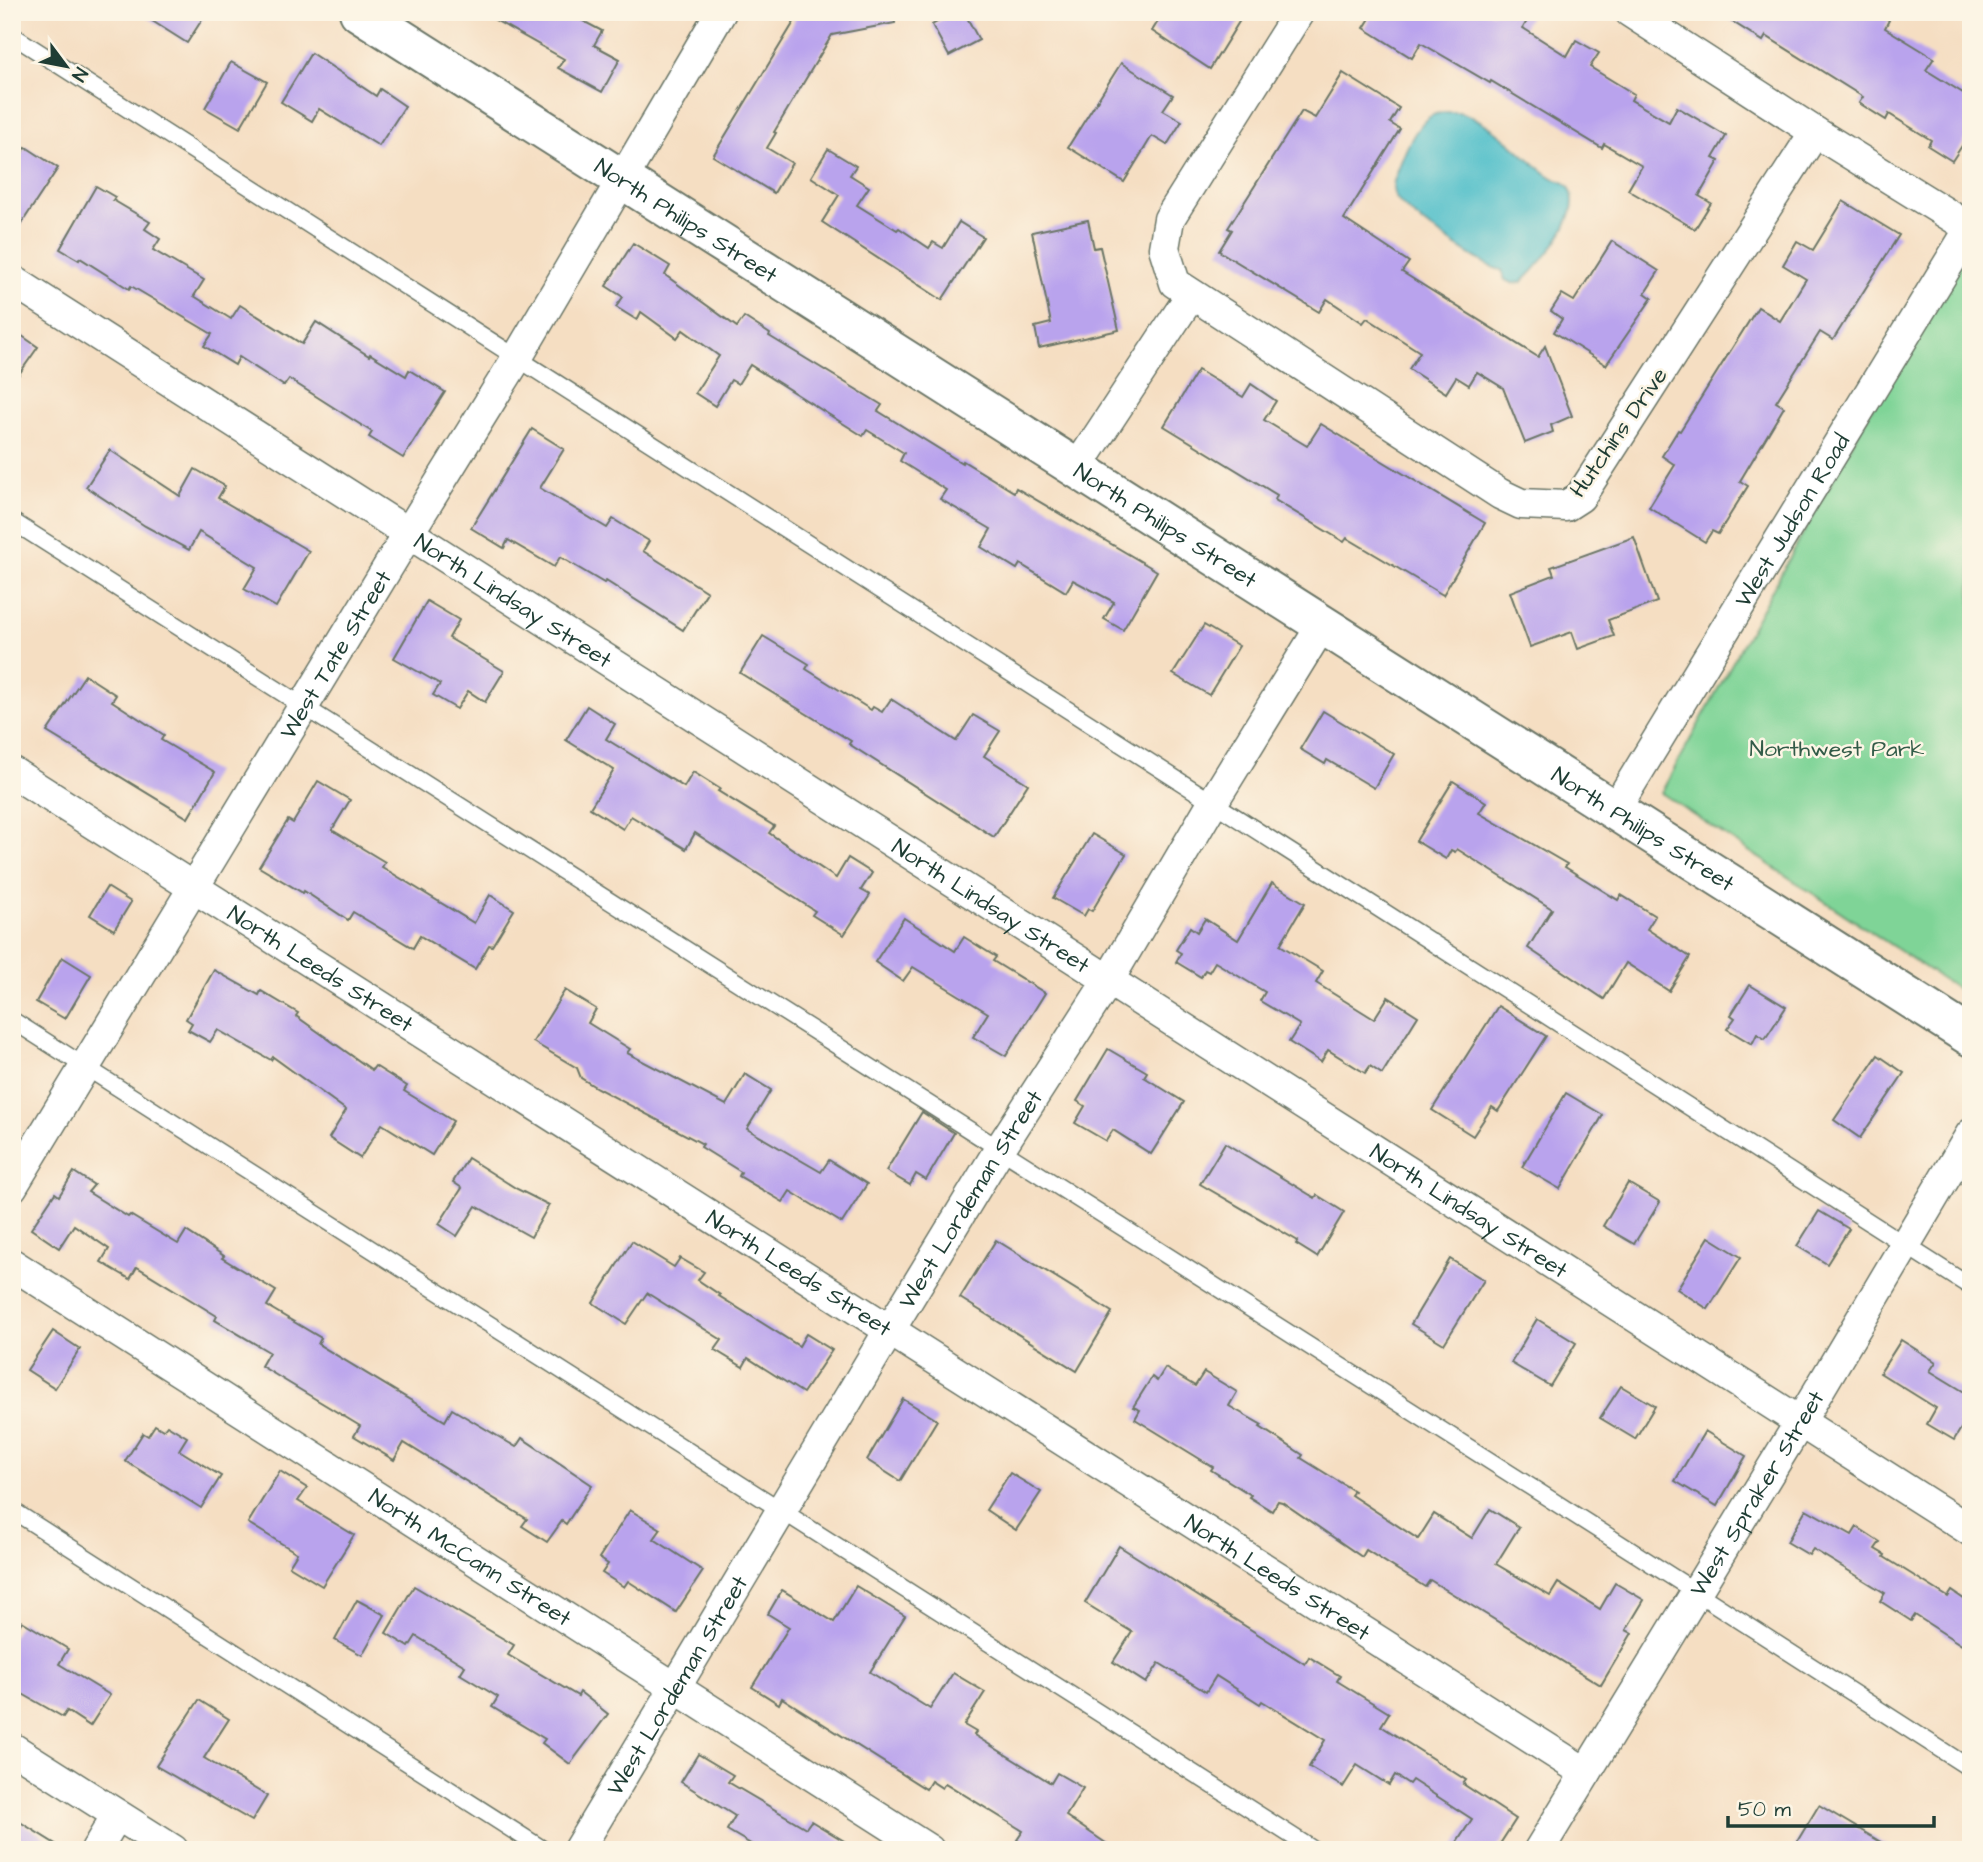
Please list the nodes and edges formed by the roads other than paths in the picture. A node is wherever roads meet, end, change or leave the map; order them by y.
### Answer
1 (359, 12) edge
2 (721, 12) edge
3 (1299, 12) edge
4 (1630, 12) edge
5 (12, 35) edge
6 (1815, 132) junction
7 (622, 180) junction
8 (1970, 228) edge
9 (12, 280) edge
10 (1191, 295) junction
11 (517, 358) junction
12 (1077, 468) junction
13 (12, 521) edge
14 (408, 534) junction
15 (1322, 625) junction
16 (304, 707) junction
17 (12, 772) edge
18 (1213, 802) junction
19 (1614, 811) junction
20 (194, 888) junction
21 (1108, 981) junction
22 (12, 1020) edge
23 (1971, 1037) edge
24 (86, 1066) junction
25 (1971, 1134) edge
26 (999, 1150) junction
27 (12, 1187) edge
28 (1905, 1245) junction
29 (12, 1264) edge
30 (1971, 1287) edge
31 (889, 1331) junction
32 (1800, 1422) junction
33 (781, 1508) junction
34 (12, 1510) edge
35 (1971, 1531) edge
36 (1696, 1592) junction
37 (676, 1689) junction
38 (12, 1748) edge
39 (1971, 1769) edge
40 (1586, 1773) junction
41 (117, 1815) junction
42 (96, 1850) edge
43 (173, 1850) edge
44 (544, 1850) edge
45 (578, 1850) edge
46 (929, 1850) edge
47 (1314, 1850) edge
48 (1539, 1850) edge

1 - 7 street, North Philips Street
2 - 7 street, West Tate Street
3 - 10 street, Hutchins Drive
4 - 6 street
5 - 11 lane
6 - 8 street
6 - 10 street, Hutchins Drive
7 - 11 street, West Tate Street
7 - 12 street, North Philips Street
8 - 19 street, West Judson Road
9 - 14 street, North Lindsay Street
10 - 12 street
11 - 14 street, West Tate Street
11 - 18 lane
12 - 15 street, North Philips Street
13 - 16 lane
14 - 16 street, West Tate Street
14 - 21 street, North Lindsay Street
15 - 18 street, West Lordeman Street
15 - 19 street, North Philips Street
16 - 20 street, West Tate Street
16 - 26 lane
17 - 20 street, North Leeds Street
18 - 21 street, West Lordeman Street
18 - 28 lane
19 - 23 street, North Philips Street
20 - 24 street, West Tate Street
20 - 31 street, North Leeds Street
21 - 26 street, West Lordeman Street
21 - 32 street, North Lindsay Street
22 - 24 lane
24 - 27 street, West Tate Street
24 - 33 lane
25 - 28 street, West Spraker Street
26 - 31 street, West Lordeman Street
26 - 36 lane
28 - 30 lane
28 - 32 street, West Spraker Street
29 - 37 street, North McCann Street
31 - 33 street, West Lordeman Street
31 - 40 street, North Leeds Street
32 - 35 street, North Lindsay Street
32 - 36 street, West Spraker Street
33 - 37 street, West Lordeman Street
33 - 47 lane
34 - 44 lane
36 - 39 lane
36 - 40 street, West Spraker Street
37 - 45 street, West Lordeman Street
37 - 46 street, North McCann Street
38 - 41 street
40 - 48 street, West Spraker Street
41 - 42 street
41 - 43 street

